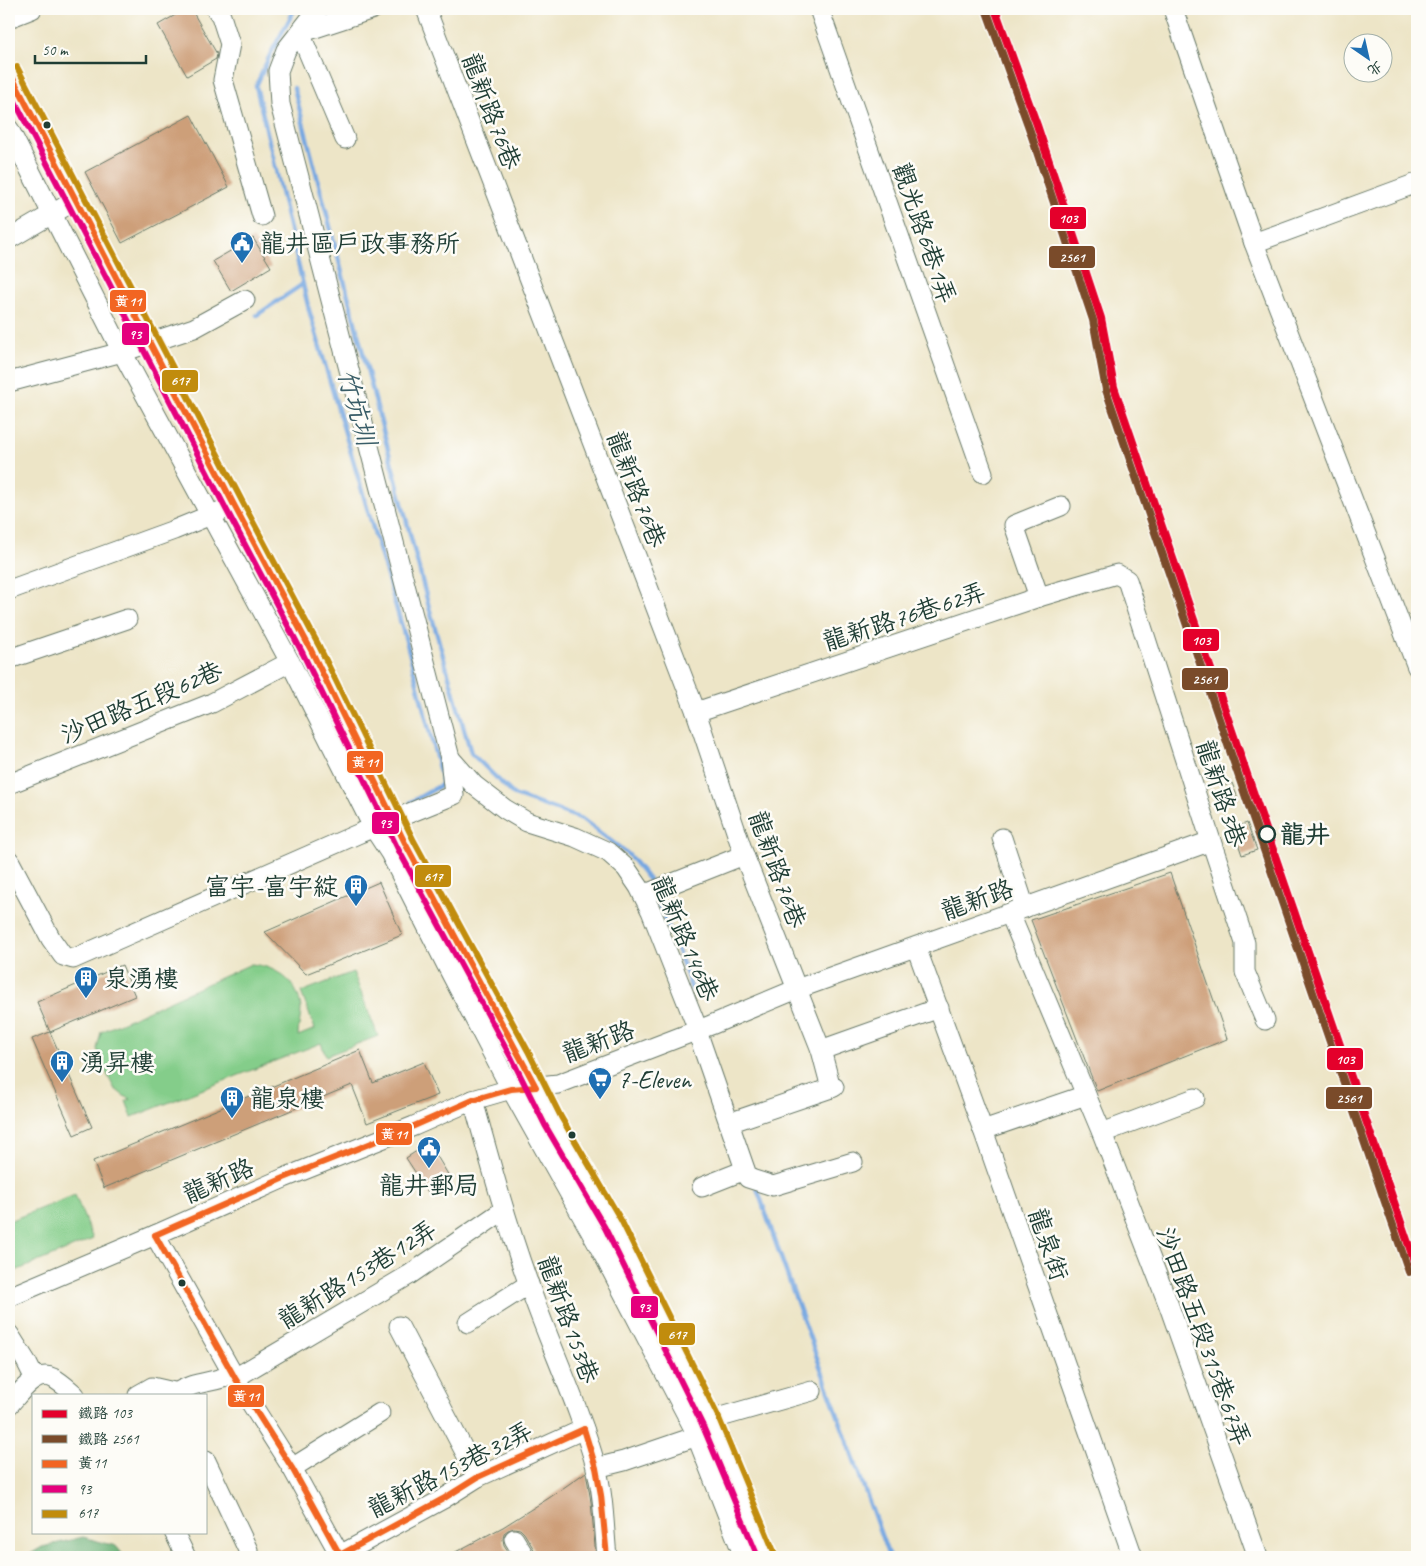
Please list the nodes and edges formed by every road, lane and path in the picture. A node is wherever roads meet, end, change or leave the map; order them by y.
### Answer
1 (32, 9) edge
2 (216, 9) edge
3 (318, 9) edge
4 (373, 9) edge
5 (426, 9) edge
6 (819, 9) edge
7 (1173, 9) edge
8 (9, 18) edge
9 (300, 33) junction
10 (9, 71) edge
11 (9, 129) edge
12 (345, 139) dead end
13 (1417, 183) edge
14 (75, 201) junction
15 (52, 213) junction
16 (262, 216) dead end
17 (9, 239) edge
18 (1254, 243) junction
19 (106, 259) junction
20 (82, 273) junction
21 (246, 300) dead end
22 (151, 343) junction
23 (122, 352) junction
24 (9, 382) edge
25 (983, 473) dead end
26 (234, 505) junction
27 (1061, 506) dead end
28 (211, 515) junction
29 (1127, 580) joint
30 (9, 590) edge
31 (1039, 597) junction
32 (127, 618) dead end
33 (9, 659) edge
34 (290, 662) junction
35 (1417, 667) edge
36 (696, 712) junction
37 (450, 758) junction
38 (9, 784) edge
39 (394, 818) junction
40 (373, 827) junction
41 (1002, 838) dead end
42 (1210, 841) junction
43 (744, 855) junction
44 (9, 860) edge
45 (650, 892) junction
46 (1017, 911) junction
47 (916, 947) junction
48 (797, 989) junction
49 (939, 1008) junction
50 (1265, 1020) dead end
51 (702, 1029) junction
52 (820, 1050) junction
53 (536, 1086) junction
54 (511, 1090) junction
55 (1086, 1095) junction
56 (1195, 1098) dead end
57 (473, 1100) junction
58 (734, 1121) junction
59 (983, 1130) junction
60 (1102, 1133) junction
61 (853, 1162) dead end
62 (752, 1177) junction
63 (702, 1186) dead end
64 (504, 1210) junction
65 (155, 1235) junction
66 (528, 1284) junction
67 (9, 1297) edge
68 (468, 1323) dead end
69 (399, 1326) dead end
70 (9, 1334) edge
71 (234, 1376) junction
72 (35, 1379) junction
73 (812, 1391) dead end
74 (74, 1394) edge
75 (140, 1394) edge
76 (175, 1394) edge
77 (9, 1405) edge
78 (380, 1413) dead end
79 (712, 1424) junction
80 (584, 1429) junction
81 (696, 1436) junction
82 (208, 1465) edge
83 (292, 1468) junction
84 (596, 1468) junction
85 (478, 1477) junction
86 (175, 1534) edge
87 (514, 1539) dead end
88 (248, 1550) dead end
89 (186, 1557) edge
90 (525, 1557) edge
91 (608, 1557) edge
92 (744, 1557) edge
93 (768, 1557) edge
94 (1133, 1557) edge
95 (1258, 1557) edge

1 - 8 street
2 - 16 street
3 - 9 street
4 - 9 street
5 - 36 street, 龍新路76巷
6 - 25 street, 觀光路6巷1弄
7 - 18 street
9 - 12 street
9 - 37 street
10 - 14 street
11 - 15 street
13 - 18 street
14 - 15 street
14 - 19 street
15 - 17 street
15 - 20 street
18 - 35 street
19 - 20 street
19 - 22 street
20 - 23 street
21 - 22 street
22 - 23 street
22 - 26 street
23 - 24 street
23 - 28 street
26 - 28 street
26 - 39 street
27 - 31 street
28 - 30 street
28 - 34 street
29 - 31 street, 龍新路76巷62弄
29 - 42 street, 龍新路3巷
31 - 36 street, 龍新路76巷62弄
32 - 33 street
34 - 38 street, 沙田路五段62巷
34 - 40 street
36 - 43 street, 龍新路76巷
37 - 39 street
37 - 45 street, 龍新路146巷
39 - 40 street
39 - 53 street
40 - 44 street
40 - 54 street
41 - 46 street, 沙田路五段315巷67弄
42 - 46 street, 龍新路
42 - 50 street, 龍新路3巷
43 - 45 street
43 - 48 street, 龍新路76巷
45 - 51 street, 龍新路146巷
46 - 47 street, 龍新路
46 - 55 street, 沙田路五段315巷67弄
47 - 48 street, 龍新路
47 - 49 street, 龍泉街
48 - 51 street, 龍新路
48 - 52 street, 龍新路76巷
49 - 52 street
49 - 59 street, 龍泉街
51 - 53 street, 龍新路
51 - 58 street, 龍新路146巷
52 - 58 street, 龍新路76巷
53 - 54 street, 龍新路
53 - 79 street
54 - 57 street, 龍新路
54 - 81 street
55 - 59 street
55 - 60 street, 沙田路五段315巷67弄
56 - 60 street
57 - 64 street, 龍新路153巷
57 - 65 street, 龍新路
58 - 62 street, 龍新路146巷
59 - 94 street, 龍泉街
60 - 95 street, 沙田路五段315巷67弄
61 - 62 street
62 - 63 street
64 - 66 street, 龍新路153巷
64 - 71 street, 龍新路153巷12弄
65 - 67 street, 龍新路
65 - 71 street
66 - 68 street
66 - 80 street, 龍新路153巷
69 - 85 street
70 - 72 street
71 - 76 street, 龍新路153巷12弄
71 - 83 street
72 - 74 street
72 - 77 street
73 - 79 street
75 - 76 street
78 - 83 street
79 - 81 street
79 - 93 street
80 - 84 street, 龍新路153巷
80 - 85 street, 龍新路153巷32弄
81 - 84 street
81 - 92 street
82 - 88 street
83 - 85 street, 龍新路153巷32弄
84 - 91 street, 龍新路153巷
86 - 89 street
87 - 90 street

